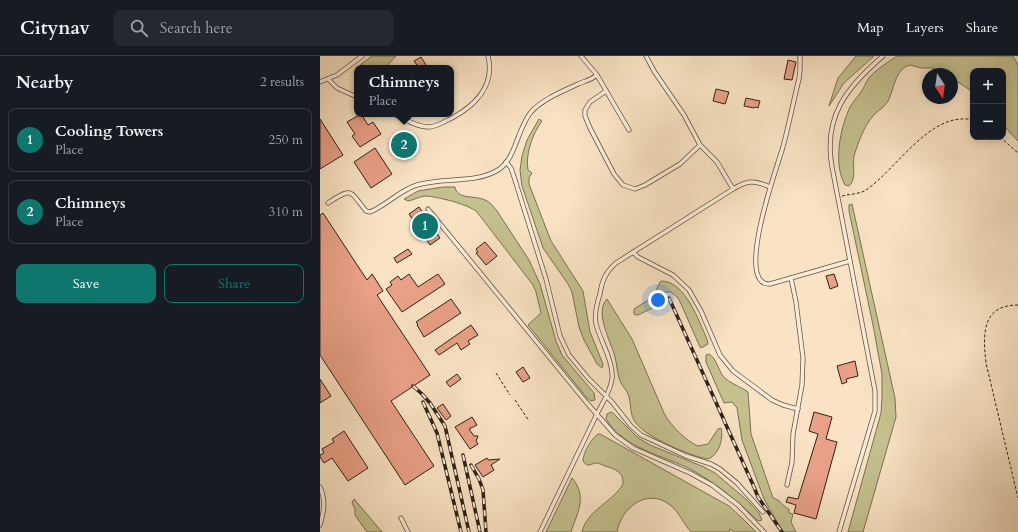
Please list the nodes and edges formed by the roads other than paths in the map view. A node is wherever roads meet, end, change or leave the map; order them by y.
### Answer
1 (362, 56) edge
2 (488, 56) edge
3 (581, 56) edge
4 (646, 56) edge
5 (800, 56) edge
6 (883, 56) edge
7 (597, 75) junction
8 (328, 79) junction
9 (320, 82) edge
10 (606, 91) junction
11 (354, 96) edge
12 (400, 117) edge
13 (453, 117) edge
14 (454, 117) edge
15 (630, 130) dead end
16 (700, 145) junction
17 (506, 162) junction
18 (770, 187) junction
19 (734, 189) junction
20 (328, 204) dead end
21 (428, 209) dead end
22 (634, 252) junction
23 (850, 261) junction
24 (791, 278) junction
25 (607, 396) junction
26 (798, 409) junction
27 (596, 414) junction
28 (787, 485) dead end
29 (320, 487) edge
30 (763, 512) dead end
31 (401, 518) dead end
32 (320, 525) edge
33 (408, 532) edge
34 (540, 532) edge
35 (764, 532) edge
36 (839, 532) edge

1 - 8 lane
2 - 14 lane
3 - 7 lane
4 - 16 lane
5 - 18 lane
6 - 23 lane
7 - 10 lane
7 - 17 lane
8 - 9 lane
8 - 11 lane
10 - 15 lane
10 - 16 lane
12 - 13 lane
16 - 19 lane
17 - 20 lane
17 - 25 lane
18 - 19 lane
18 - 24 lane
19 - 22 lane
21 - 27 lane
22 - 25 lane
22 - 26 lane
23 - 24 lane
23 - 36 lane
24 - 26 lane
25 - 27 lane
25 - 30 lane
26 - 28 lane
27 - 34 lane
27 - 35 lane
29 - 32 lane
31 - 33 lane

